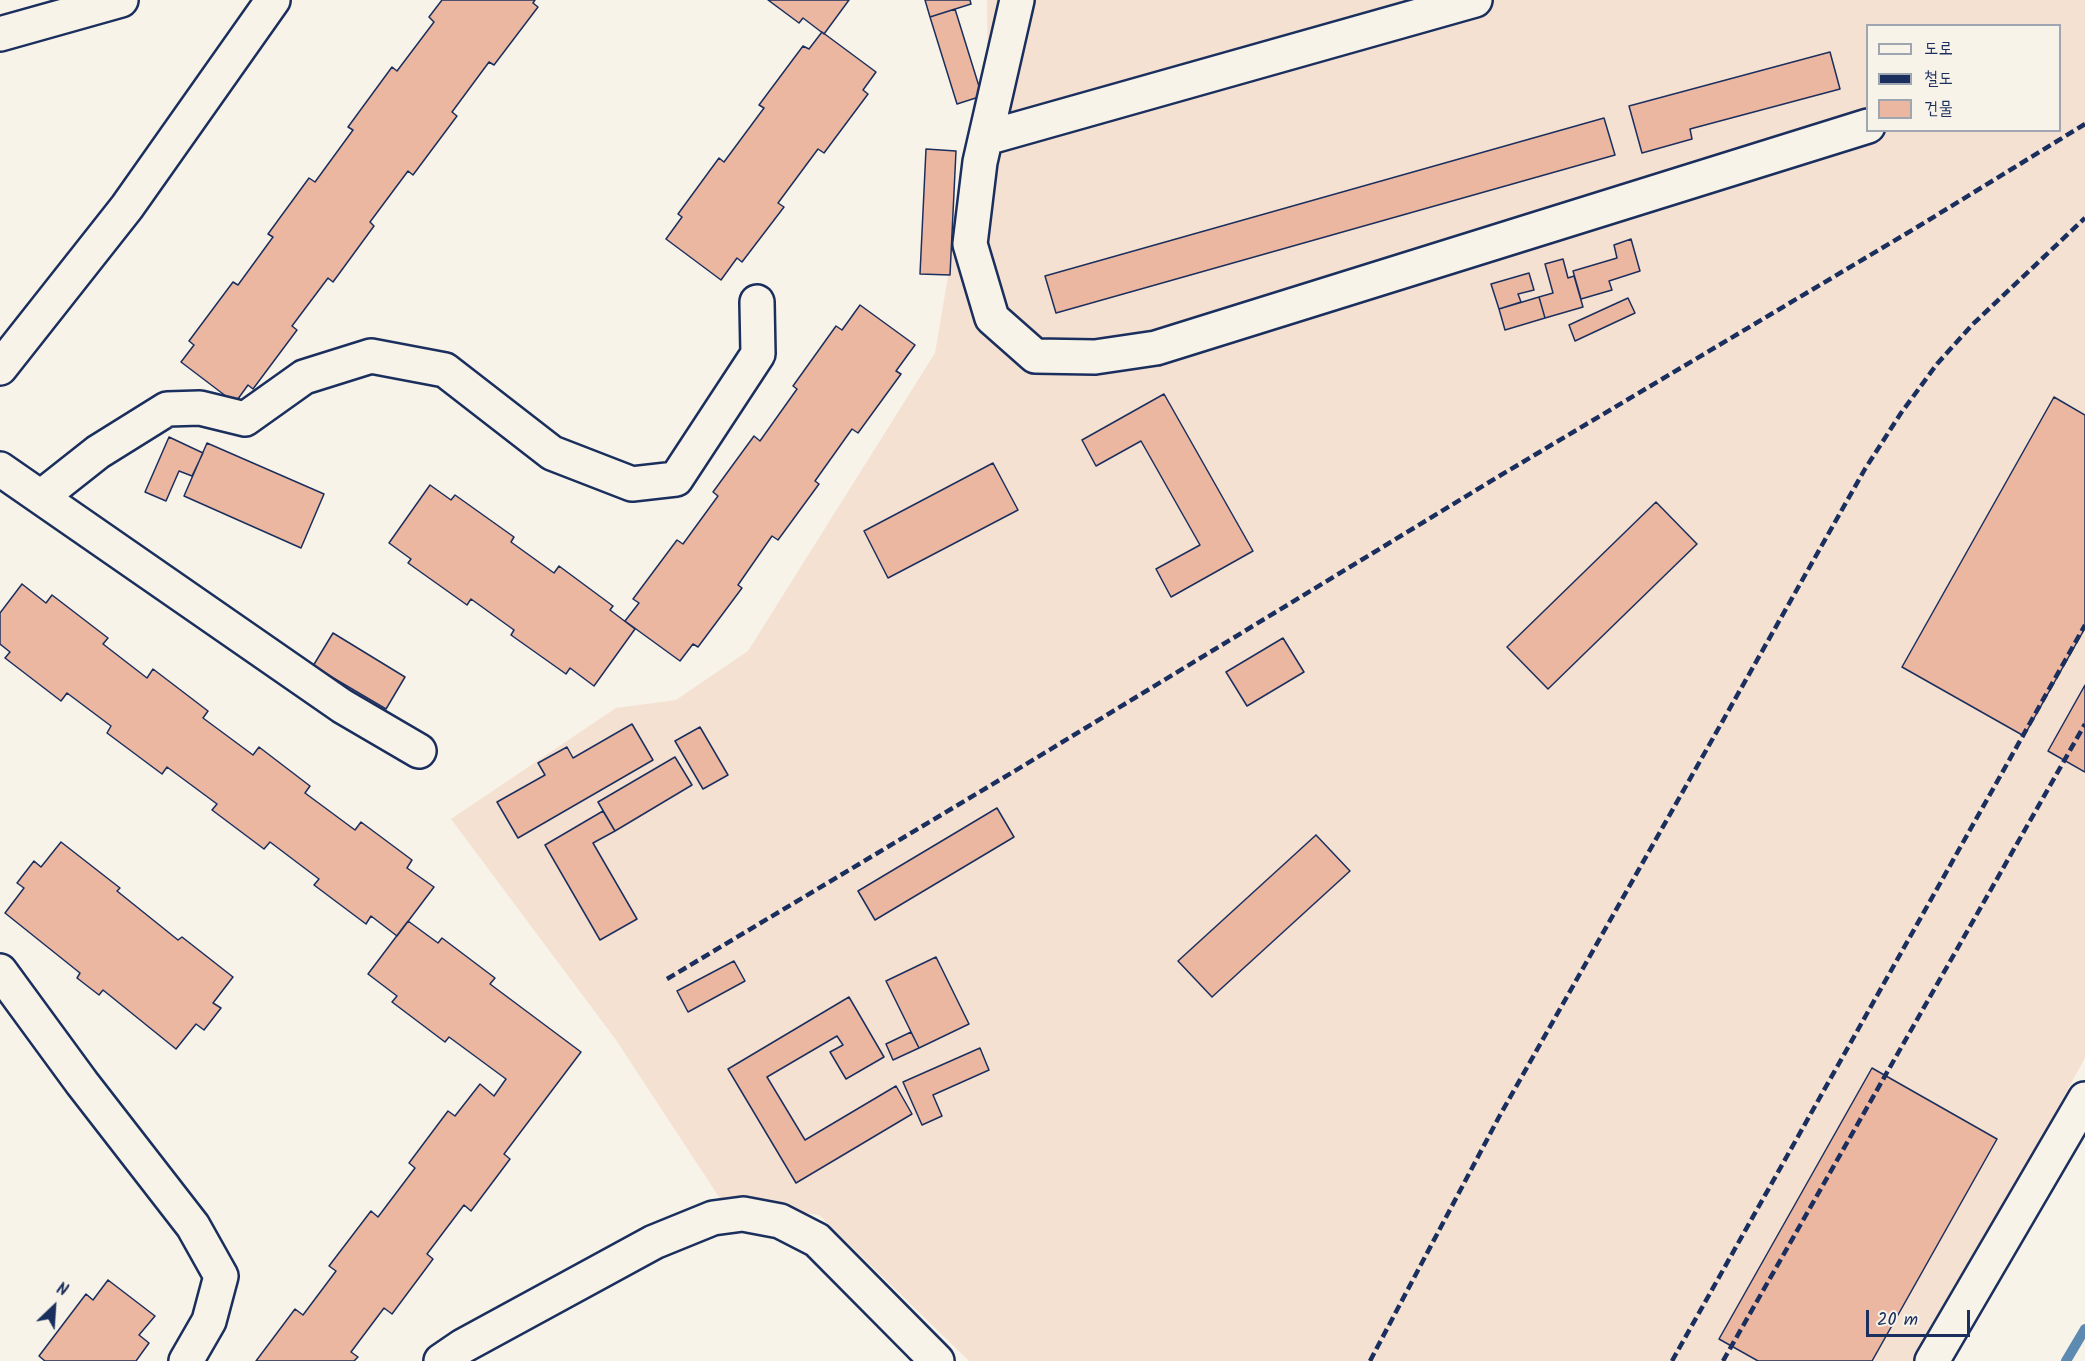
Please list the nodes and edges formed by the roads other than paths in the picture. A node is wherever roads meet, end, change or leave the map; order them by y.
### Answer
1 (121, 0) edge
2 (273, 0) edge
3 (1017, 0) edge
4 (1475, 0) edge
5 (0, 34) edge
6 (1866, 127) edge
7 (986, 138) junction
8 (757, 302) dead end
9 (0, 368) edge
10 (0, 469) edge
11 (41, 497) junction
12 (419, 751) dead end
13 (0, 970) edge
14 (2085, 1098) edge
15 (186, 1361) edge
16 (441, 1361) edge
17 (937, 1361) edge
18 (1932, 1361) edge

1 - 5 street
2 - 9 street
3 - 7 street
4 - 7 street
6 - 7 street
8 - 11 street
10 - 11 street
11 - 12 street
13 - 15 street
14 - 18 street
16 - 17 street

